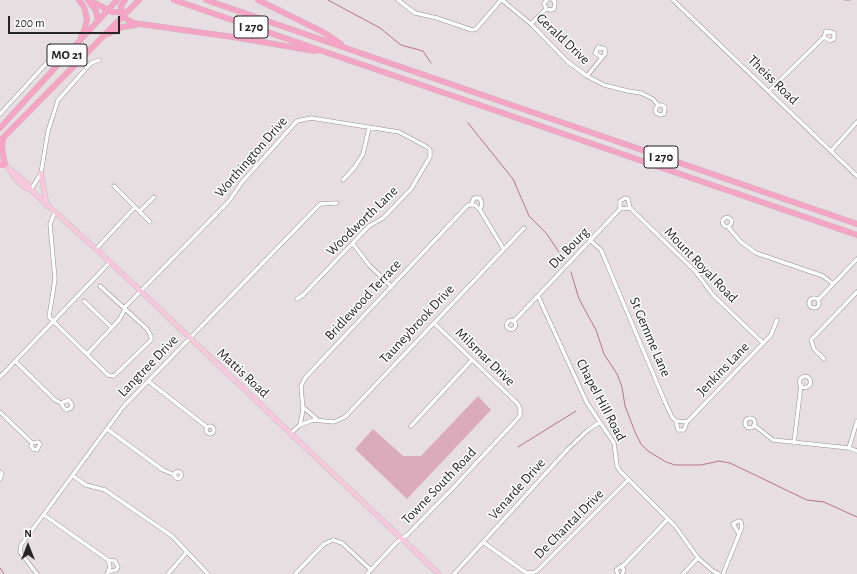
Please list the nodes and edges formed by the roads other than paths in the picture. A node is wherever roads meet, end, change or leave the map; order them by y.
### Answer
1 (79, 0) edge
2 (88, 0) edge
3 (117, 0) edge
4 (125, 0) edge
5 (174, 0) edge
6 (206, 0) edge
7 (258, 0) edge
8 (398, 0) edge
9 (502, 0) edge
10 (547, 0) edge
11 (553, 0) edge
12 (673, 0) edge
13 (137, 2) edge
14 (546, 9) junction
15 (108, 10) junction
16 (124, 13) junction
17 (98, 21) junction
18 (140, 24) junction
19 (531, 24) junction
20 (104, 36) junction
21 (824, 37) dead end
22 (78, 42) junction
23 (348, 49) junction
24 (329, 53) junction
25 (55, 54) dead end
26 (601, 57) dead end
27 (100, 60) dead end
28 (586, 76) junction
29 (769, 91) junction
30 (658, 105) dead end
31 (0, 114) edge
32 (857, 122) edge
33 (0, 128) edge
34 (369, 128) junction
35 (1, 140) edge
36 (430, 150) joint
37 (831, 151) junction
38 (0, 161) edge
39 (3, 165) edge
40 (41, 173) junction
41 (857, 176) edge
42 (343, 180) dead end
43 (114, 186) dead end
44 (31, 190) junction
45 (154, 197) dead end
46 (337, 203) dead end
47 (471, 205) junction
48 (47, 206) junction
49 (135, 207) junction
50 (630, 208) junction
51 (620, 209) junction
52 (480, 210) junction
53 (55, 212) junction
54 (140, 212) junction
55 (150, 222) dead end
56 (857, 224) edge
57 (728, 227) dead end
58 (524, 228) dead end
59 (857, 235) edge
60 (592, 240) junction
61 (353, 244) junction
62 (503, 248) junction
63 (96, 249) junction
64 (857, 260) edge
65 (110, 262) junction
66 (833, 284) junction
67 (100, 286) dead end
68 (391, 286) junction
69 (141, 291) junction
70 (857, 292) edge
71 (538, 296) junction
72 (298, 299) dead end
73 (818, 300) dead end
74 (84, 301) dead end
75 (125, 308) junction
76 (777, 320) dead end
77 (514, 321) dead end
78 (52, 322) junction
79 (434, 323) junction
80 (112, 328) junction
81 (191, 338) junction
82 (763, 343) junction
83 (87, 354) junction
84 (824, 359) dead end
85 (472, 360) junction
86 (15, 361) junction
87 (0, 377) edge
88 (148, 381) junction
89 (801, 385) dead end
90 (61, 403) dead end
91 (303, 408) junction
92 (520, 408) joint
93 (0, 412) edge
94 (321, 420) junction
95 (676, 421) junction
96 (857, 421) edge
97 (600, 422) junction
98 (687, 422) junction
99 (300, 425) junction
100 (754, 425) dead end
101 (410, 426) dead end
102 (207, 427) dead end
103 (107, 429) junction
104 (291, 433) junction
105 (794, 442) junction
106 (32, 443) dead end
107 (849, 448) junction
108 (857, 451) edge
109 (0, 472) edge
110 (174, 475) dead end
111 (73, 476) junction
112 (0, 479) edge
113 (628, 480) junction
114 (44, 515) junction
115 (668, 519) junction
116 (739, 534) dead end
117 (402, 538) junction
118 (483, 542) junction
119 (188, 552) junction
120 (698, 558) junction
121 (108, 560) junction
122 (622, 567) junction
123 (371, 570) junction
124 (107, 573) edge
125 (37, 574) edge
126 (168, 574) edge
127 (208, 574) edge
128 (295, 574) edge
129 (367, 574) edge
130 (439, 574) edge
131 (454, 574) edge
132 (618, 574) edge
133 (622, 574) edge
134 (683, 574) edge
135 (719, 574) edge
136 (723, 574) edge

1 - 22 highway
2 - 15 highway
2 - 17 highway
3 - 15 highway, MO 21
4 - 16 highway
5 - 24 highway, I 270
6 - 23 highway, I 270
7 - 23 highway
8 - 9 street
9 - 19 street, Gerald Drive
10 - 14 street
11 - 14 street
12 - 29 street, Theiss Road
13 - 16 highway, MO 21
14 - 19 street
15 - 16 highway
15 - 17 highway, MO 21
16 - 18 highway
16 - 20 highway, MO 21
17 - 22 highway, MO 21
18 - 20 highway
18 - 24 highway
19 - 28 street, Gerald Drive
20 - 35 highway, MO 21
21 - 29 street
22 - 33 highway, MO 21
23 - 56 highway, I 270
24 - 59 highway, I 270
25 - 31 street
26 - 28 street
27 - 40 street
28 - 30 street, Gerald Drive
29 - 37 street, Theiss Road
32 - 37 street
34 - 36 street, Worthington Drive
34 - 42 street
34 - 69 street, Worthington Drive
35 - 39 highway
36 - 61 street, Woodworth Lane
37 - 41 street, Theiss Road
38 - 39 main road, Mattis Road
39 - 44 main road, Mattis Road
40 - 44 street
40 - 48 main road
43 - 49 street
44 - 48 main road, Mattis Road
45 - 54 street
46 - 81 street, Langtree Drive
47 - 52 street
47 - 52 street
47 - 68 street, Bridlewood Terrace
48 - 53 main road, Mattis Road
49 - 54 street
49 - 63 street
50 - 51 street
50 - 51 street, Du Bourg
50 - 82 street, Mount Royal Road
51 - 60 street, Du Bourg
52 - 62 street
53 - 63 main road, Mattis Road
53 - 78 street
54 - 55 street
57 - 66 street
58 - 62 street, Tauneybrook Drive
60 - 71 street, Du Bourg
60 - 95 street, St Gemme Lane
61 - 68 street
61 - 72 street, Woodworth Lane
62 - 79 street, Tauneybrook Drive
63 - 65 main road, Mattis Road
64 - 66 street
65 - 69 main road, Mattis Road
65 - 78 street
66 - 73 street
67 - 75 street
68 - 91 street, Bridlewood Terrace
69 - 75 street, Worthington Drive
69 - 81 main road, Mattis Road
70 - 84 street
71 - 77 street, Du Bourg
71 - 97 street, Chapel Hill Road
74 - 80 street
75 - 80 street, Worthington Drive
75 - 83 street
76 - 82 street, Jenkins Lane
78 - 83 street
78 - 86 street
79 - 85 street, Milsmar Drive
79 - 94 street, Tauneybrook Drive
80 - 83 street, Worthington Drive
81 - 88 street, Langtree Drive
81 - 104 main road, Mattis Road
82 - 98 street, Jenkins Lane
85 - 92 street, Milsmar Drive
85 - 101 street
86 - 87 street
86 - 90 street
88 - 102 street
88 - 103 street, Langtree Drive
89 - 105 street
91 - 94 street
91 - 99 street, Bridlewood Terrace
92 - 117 street, Towne South Road
93 - 106 street
94 - 99 street, Tauneybrook Drive
95 - 98 street
95 - 98 street
96 - 107 street
97 - 113 street, Chapel Hill Road
97 - 118 street, Venarde Drive
99 - 104 street, Tauneybrook Drive
100 - 105 street
103 - 110 street
103 - 111 street, Langtree Drive
104 - 117 main road, Mattis Road
105 - 107 street
107 - 108 street
109 - 112 street
111 - 114 street, Langtree Drive
111 - 119 street
113 - 115 street, Chapel Hill Road
113 - 118 street, De Chantal Drive
114 - 121 street
114 - 125 street, Langtree Drive
115 - 120 street, Chapel Hill Road
115 - 122 street
116 - 136 street
117 - 123 street, Towne South Road
117 - 130 main road, Mattis Road
118 - 131 street, Venarde Drive
119 - 126 street
119 - 127 street
120 - 134 street
120 - 135 street, Chapel Hill Road
121 - 124 street
121 - 124 street
122 - 132 street
122 - 133 street
123 - 128 street
123 - 129 street, Towne South Road

